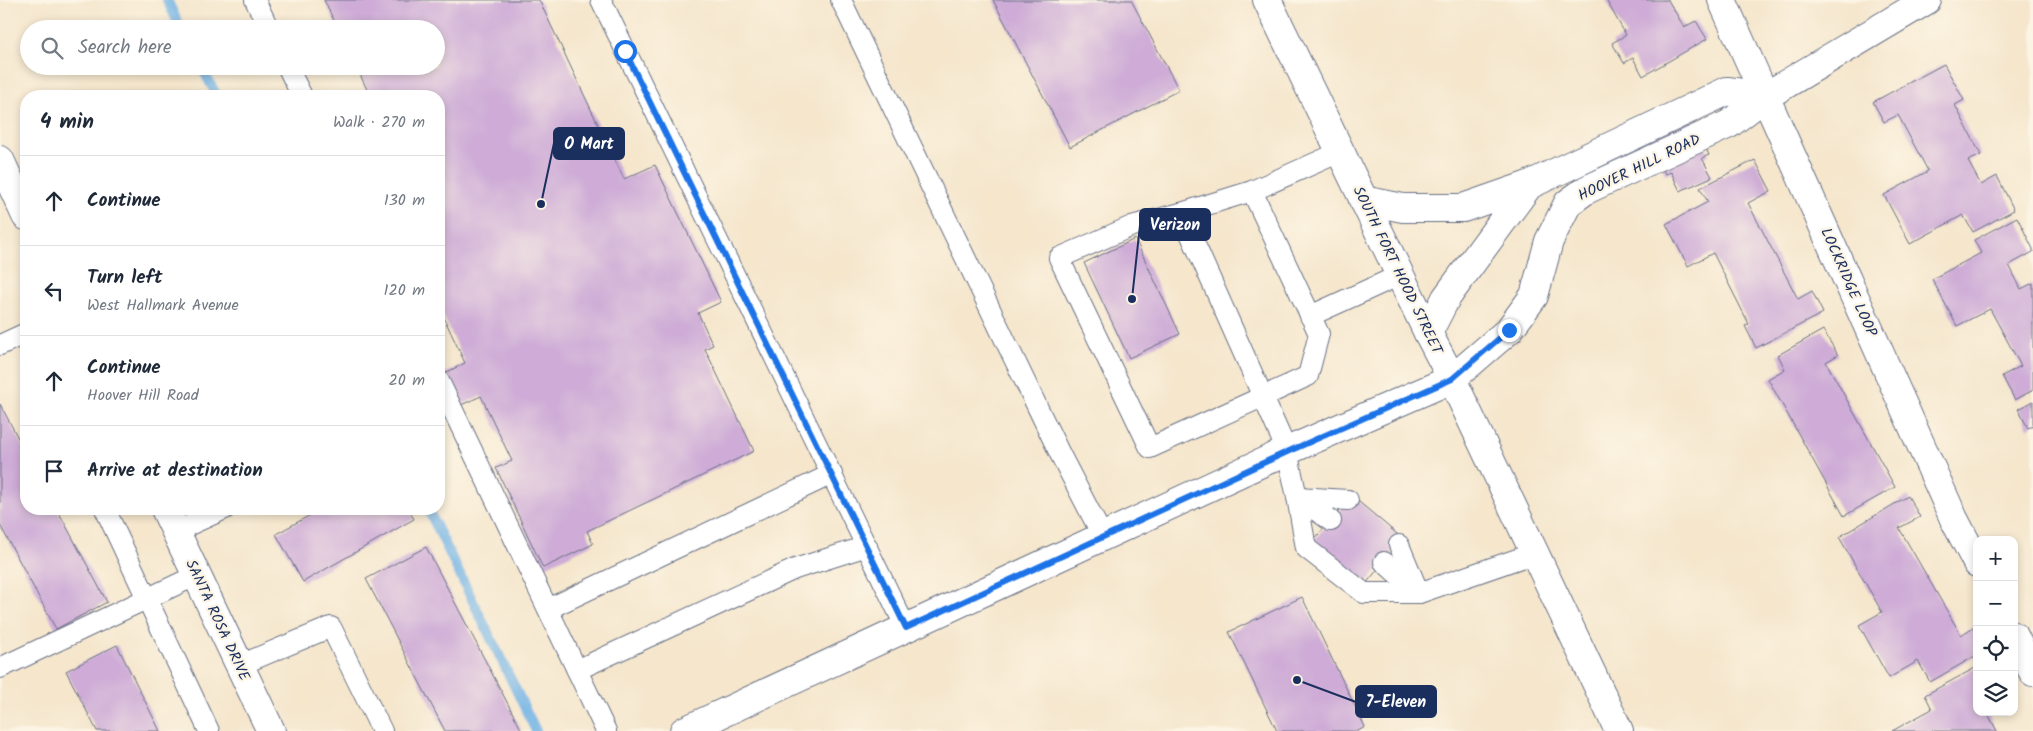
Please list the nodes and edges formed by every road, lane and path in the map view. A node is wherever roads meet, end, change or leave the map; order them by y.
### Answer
1 (255, 0) edge
2 (600, 0) edge
3 (840, 0) edge
4 (1266, 0) edge
5 (1722, 0) edge
6 (1927, 0) edge
7 (265, 20) edge
8 (292, 75) edge
9 (299, 90) edge
10 (1766, 96) junction
11 (1340, 152) junction
12 (0, 160) edge
13 (1529, 185) junction
14 (1252, 191) junction
15 (1364, 200) junction
16 (20, 203) edge
17 (1180, 213) junction
18 (1400, 275) junction
19 (1310, 316) junction
20 (1428, 333) junction
21 (20, 339) edge
22 (0, 345) edge
23 (1452, 379) junction
24 (445, 393) edge
25 (1264, 397) junction
26 (1287, 452) junction
27 (832, 474) junction
28 (1297, 497) junction
29 (1348, 500) dead end
30 (108, 515) edge
31 (195, 515) edge
32 (171, 520) edge
33 (1330, 521) dead end
34 (1102, 537) junction
35 (1399, 545) dead end
36 (867, 546) junction
37 (1535, 553) junction
38 (1973, 556) edge
39 (1384, 562) dead end
40 (197, 575) junction
41 (1419, 593) junction
42 (147, 598) junction
43 (548, 608) junction
44 (906, 628) junction
45 (2018, 644) edge
46 (240, 665) junction
47 (0, 668) edge
48 (577, 670) junction
49 (2033, 672) edge
50 (209, 731) edge
51 (271, 731) edge
52 (382, 731) edge
53 (606, 731) edge
54 (684, 731) edge
55 (1619, 731) edge

1 - 7 lane
2 - 27 lane
3 - 34 lane
4 - 11 street, SOUTH FORT HOOD STREET
5 - 10 street, LOCKRIDGE LOOP
6 - 10 street, HOOVER HILL ROAD
8 - 9 lane
10 - 13 street, HOOVER HILL ROAD
10 - 23 street, HOOVER HILL ROAD
10 - 38 street, LOCKRIDGE LOOP
11 - 14 lane
11 - 15 street, SOUTH FORT HOOD STREET
12 - 16 street
13 - 15 street
13 - 20 street, HOOVER HILL ROAD
14 - 17 lane
14 - 19 lane
15 - 18 street, SOUTH FORT HOOD STREET
17 - 25 lane
17 - 25 lane
18 - 19 lane
18 - 20 street, SOUTH FORT HOOD STREET
19 - 25 lane
20 - 23 street, SOUTH FORT HOOD STREET
21 - 22 lane
23 - 26 street, HOOVER HILL ROAD
23 - 37 street, SOUTH FORT HOOD STREET
24 - 43 lane
25 - 26 lane
26 - 28 lane
26 - 34 street, HOOVER HILL ROAD
27 - 36 lane
27 - 43 lane
28 - 29 lane
28 - 33 lane
28 - 41 lane
30 - 42 lane
31 - 32 lane
32 - 40 street, SANTA ROSA DRIVE
34 - 44 street, HOOVER HILL ROAD
35 - 41 lane
36 - 44 lane
36 - 48 lane
37 - 41 lane
37 - 55 street, SOUTH FORT HOOD STREET
39 - 41 lane
40 - 42 lane
40 - 46 street, SANTA ROSA DRIVE
42 - 47 lane
42 - 50 lane
43 - 48 lane
44 - 54 street, HOOVER HILL ROAD
45 - 49 street
46 - 51 street, SANTA ROSA DRIVE
46 - 52 lane
48 - 53 lane

